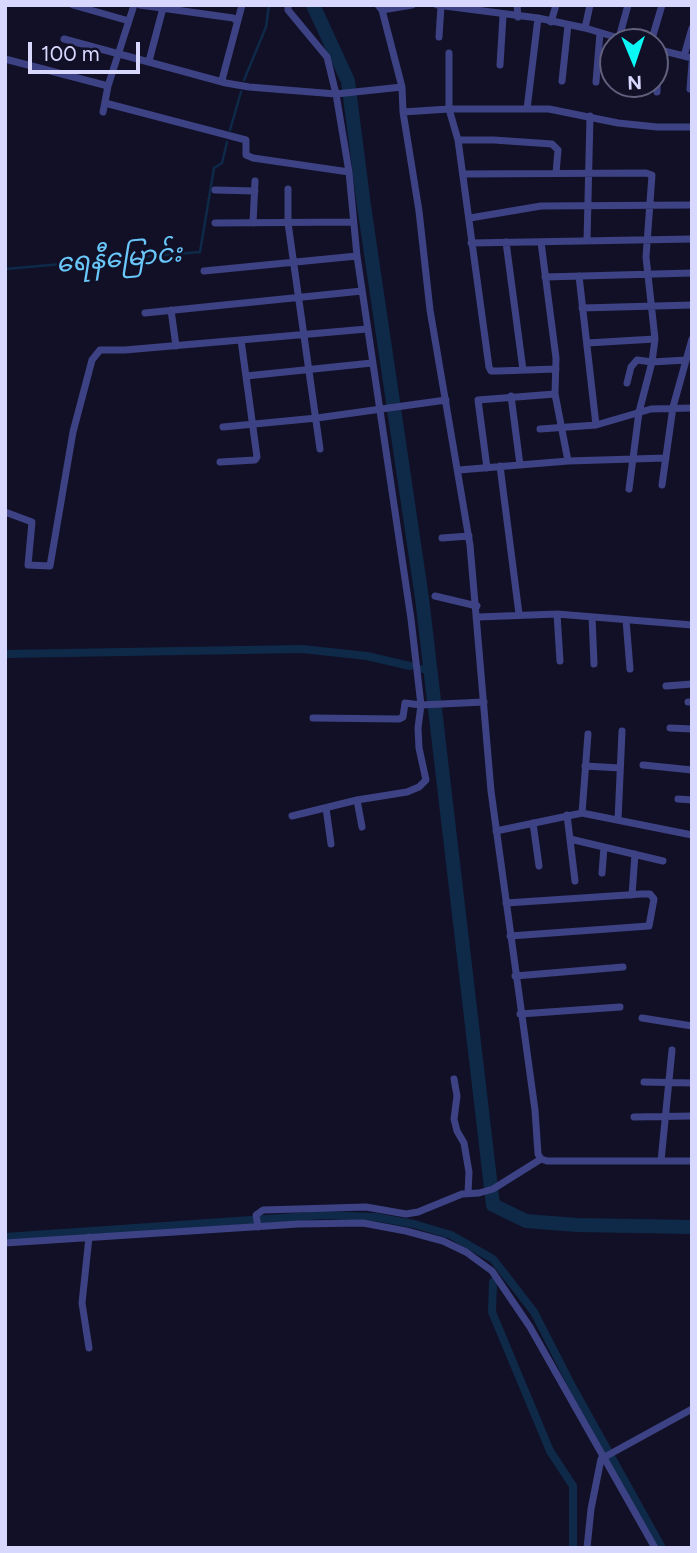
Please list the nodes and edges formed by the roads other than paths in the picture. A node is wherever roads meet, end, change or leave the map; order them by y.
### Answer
1 (72, 5) edge
2 (134, 5) edge
3 (140, 5) edge
4 (242, 5) edge
5 (288, 5) edge
6 (412, 5) edge
7 (439, 5) edge
8 (517, 5) edge
9 (556, 5) edge
10 (590, 5) edge
11 (628, 5) edge
12 (662, 5) edge
13 (454, 6) edge
14 (163, 8) junction
15 (380, 8) edge
16 (206, 9) edge
17 (485, 9) edge
18 (503, 16) junction
19 (518, 17) junction
20 (538, 19) junction
21 (129, 21) junction
22 (237, 21) junction
23 (551, 22) junction
24 (568, 25) junction
25 (585, 28) junction
26 (622, 28) edge
27 (655, 28) edge
28 (692, 28) edge
29 (599, 33) edge
30 (439, 37) dead end
31 (64, 39) dead end
32 (599, 45) edge
33 (118, 53) junction
34 (449, 53) dead end
35 (669, 53) edge
36 (5, 59) edge
37 (689, 59) edge
38 (149, 61) junction
39 (500, 65) dead end
40 (222, 80) junction
41 (562, 81) dead end
42 (596, 82) dead end
43 (108, 86) junction
44 (402, 86) junction
45 (691, 89) edge
46 (336, 94) junction
47 (105, 103) junction
48 (449, 109) junction
49 (527, 109) junction
50 (103, 112) dead end
51 (403, 113) junction
52 (590, 116) junction
53 (692, 127) edge
54 (458, 141) junction
55 (349, 172) junction
56 (556, 173) junction
57 (463, 174) junction
58 (590, 175) junction
59 (255, 181) dead end
60 (288, 189) dead end
61 (215, 190) dead end
62 (255, 191) junction
63 (651, 205) junction
64 (692, 205) edge
65 (589, 206) junction
66 (470, 218) junction
67 (353, 222) junction
68 (215, 223) dead end
69 (253, 223) junction
70 (288, 223) junction
71 (692, 239) edge
72 (647, 240) junction
73 (587, 241) junction
74 (506, 242) junction
75 (541, 242) junction
76 (471, 243) junction
77 (356, 256) junction
78 (293, 262) junction
79 (204, 271) dead end
80 (648, 273) junction
81 (692, 273) edge
82 (579, 276) junction
83 (545, 277) junction
84 (362, 290) junction
85 (297, 297) junction
86 (653, 306) junction
87 (692, 306) edge
88 (582, 308) junction
89 (171, 310) junction
90 (145, 313) dead end
91 (367, 329) junction
92 (303, 334) junction
93 (655, 339) junction
94 (692, 339) edge
95 (241, 340) junction
96 (587, 344) junction
97 (176, 345) junction
98 (686, 359) junction
99 (652, 362) junction
100 (372, 363) junction
101 (556, 369) junction
102 (309, 370) junction
103 (523, 370) junction
104 (246, 376) junction
105 (627, 383) dead end
106 (555, 394) junction
107 (511, 396) junction
108 (446, 400) junction
109 (673, 407) junction
110 (692, 408) edge
111 (379, 411) junction
112 (639, 412) junction
113 (317, 418) junction
114 (253, 424) junction
115 (596, 425) junction
116 (223, 427) dead end
117 (563, 428) junction
118 (540, 429) dead end
119 (320, 449) dead end
120 (666, 458) junction
121 (633, 460) junction
122 (568, 461) junction
123 (220, 463) dead end
124 (520, 464) junction
125 (500, 466) junction
126 (487, 468) junction
127 (459, 470) junction
128 (662, 485) dead end
129 (629, 489) dead end
130 (5, 512) edge
131 (469, 536) junction
132 (442, 538) dead end
133 (435, 596) dead end
134 (477, 606) junction
135 (519, 614) junction
136 (557, 614) junction
137 (478, 617) junction
138 (592, 617) junction
139 (626, 620) junction
140 (692, 625) edge
141 (560, 661) dead end
142 (594, 664) dead end
143 (630, 669) dead end
144 (692, 684) edge
145 (666, 686) dead end
146 (484, 702) junction
147 (421, 705) junction
148 (313, 718) dead end
149 (670, 728) dead end
150 (692, 729) edge
151 (622, 731) dead end
152 (588, 734) dead end
153 (643, 765) dead end
154 (585, 766) junction
155 (620, 768) junction
156 (692, 769) edge
157 (678, 799) dead end
158 (357, 800) junction
159 (692, 800) edge
160 (326, 808) junction
161 (582, 813) junction
162 (567, 815) junction
163 (292, 816) dead end
164 (618, 820) junction
165 (533, 823) junction
166 (362, 827) dead end
167 (496, 831) junction
168 (692, 835) edge
169 (570, 839) junction
170 (331, 844) dead end
171 (604, 847) junction
172 (635, 854) junction
173 (663, 861) dead end
174 (539, 866) dead end
175 (602, 873) dead end
176 (575, 881) dead end
177 (632, 895) junction
178 (506, 903) junction
179 (510, 936) junction
180 (623, 967) dead end
181 (515, 976) junction
182 (620, 1007) dead end
183 (520, 1014) junction
184 (642, 1018) dead end
185 (692, 1026) edge
186 (672, 1050) dead end
187 (454, 1079) dead end
188 (644, 1082) dead end
189 (692, 1083) edge
190 (669, 1084) junction
191 (692, 1116) edge
192 (634, 1117) dead end
193 (666, 1117) junction
194 (541, 1159) junction
195 (661, 1161) junction
196 (692, 1161) edge
197 (468, 1194) junction
198 (258, 1227) junction
199 (89, 1237) junction
200 (5, 1243) edge
201 (89, 1348) dead end
202 (692, 1409) edge
203 (607, 1454) junction
204 (587, 1548) edge
205 (655, 1548) edge

1 - 21 street
2 - 21 street
3 - 14 street
4 - 22 street
5 - 46 street
6 - 15 street
7 - 13 street
7 - 30 street
8 - 19 street
9 - 23 street
10 - 25 street
11 - 26 street
12 - 27 street
13 - 17 street
14 - 16 street
14 - 38 street
15 - 44 street
16 - 22 street
17 - 18 street
18 - 19 street
18 - 39 street
19 - 20 street
20 - 23 street
20 - 49 street
21 - 33 street
22 - 40 street
23 - 24 street
24 - 25 street
24 - 41 street
25 - 29 street
28 - 37 street
31 - 33 street
32 - 42 street
33 - 38 street
33 - 43 street
34 - 48 street
35 - 37 street
36 - 43 street
37 - 45 street
38 - 40 street
40 - 46 street
43 - 47 street
44 - 46 street
44 - 51 street
46 - 55 street
47 - 50 street
47 - 55 street
48 - 49 street
48 - 51 street
48 - 54 street
49 - 52 street
51 - 108 street
52 - 53 street
52 - 58 street
54 - 56 street
54 - 57 street
55 - 67 street
56 - 57 street
56 - 58 street
57 - 66 street
58 - 63 street
58 - 65 street
59 - 62 street
60 - 70 street
61 - 62 street
62 - 69 street
63 - 64 street
63 - 65 street
63 - 72 street
65 - 66 street
65 - 73 street
66 - 76 street
67 - 70 street
67 - 77 street
68 - 69 street
69 - 70 street
70 - 78 street
71 - 72 street
72 - 73 street
72 - 80 street
73 - 75 street
74 - 75 street
74 - 76 street
74 - 103 street
75 - 83 street
76 - 103 street
77 - 78 street
77 - 84 street
78 - 79 street
78 - 85 street
80 - 81 street
80 - 82 street
80 - 86 street
82 - 83 street
82 - 88 street
83 - 101 street
84 - 85 street
84 - 91 street
85 - 89 street
85 - 92 street
86 - 87 street
86 - 88 street
86 - 93 street
88 - 96 street
89 - 90 street
89 - 97 street
91 - 92 street
91 - 100 street
92 - 95 street
92 - 102 street
93 - 96 street
93 - 99 street
94 - 98 street
95 - 97 street
95 - 104 street
96 - 115 street
97 - 130 street
98 - 99 street
98 - 109 street
99 - 105 street
99 - 112 street
100 - 102 street
100 - 111 street
101 - 103 street
101 - 106 street
102 - 104 street
102 - 113 street
104 - 114 street
106 - 107 street
106 - 117 street
107 - 124 street
107 - 126 street
108 - 111 street
108 - 127 street
109 - 110 street
109 - 112 street
109 - 120 street
111 - 113 street
111 - 147 street
112 - 115 street
112 - 121 street
113 - 114 street
113 - 119 street
114 - 116 street
114 - 123 street
115 - 117 street
117 - 118 street
117 - 122 street
120 - 121 street
120 - 128 street
121 - 122 street
121 - 129 street
122 - 124 street
124 - 125 street
125 - 126 street
125 - 135 street
126 - 127 street
127 - 131 street
131 - 132 street
131 - 134 street
133 - 134 street
134 - 137 street
135 - 136 street
135 - 137 street
136 - 138 street
136 - 141 street
137 - 146 street
138 - 139 street
138 - 142 street
139 - 140 street
139 - 143 street
144 - 145 street
146 - 147 street
146 - 167 street
147 - 148 street
147 - 158 street
149 - 150 street
151 - 155 street
152 - 154 street
153 - 156 street
154 - 155 street
154 - 161 street
155 - 164 street
157 - 159 street
158 - 160 street
158 - 166 street
160 - 163 street
160 - 170 street
161 - 162 street
161 - 164 street
162 - 165 street
162 - 169 street
164 - 168 street
165 - 167 street
165 - 174 street
167 - 178 street
169 - 171 street
169 - 176 street
171 - 172 street
171 - 175 street
172 - 173 street
172 - 177 street
177 - 178 street
177 - 179 street
178 - 179 street
179 - 181 street
180 - 181 street
181 - 183 street
182 - 183 street
183 - 194 street
184 - 185 street
186 - 190 street
187 - 197 street
188 - 190 street
189 - 190 street
190 - 193 street
191 - 193 street
192 - 193 street
193 - 195 street
194 - 195 street
194 - 197 street
195 - 196 street
197 - 198 street
198 - 199 street
198 - 203 street
199 - 200 street
199 - 201 street
202 - 203 street
203 - 204 street
203 - 205 street

